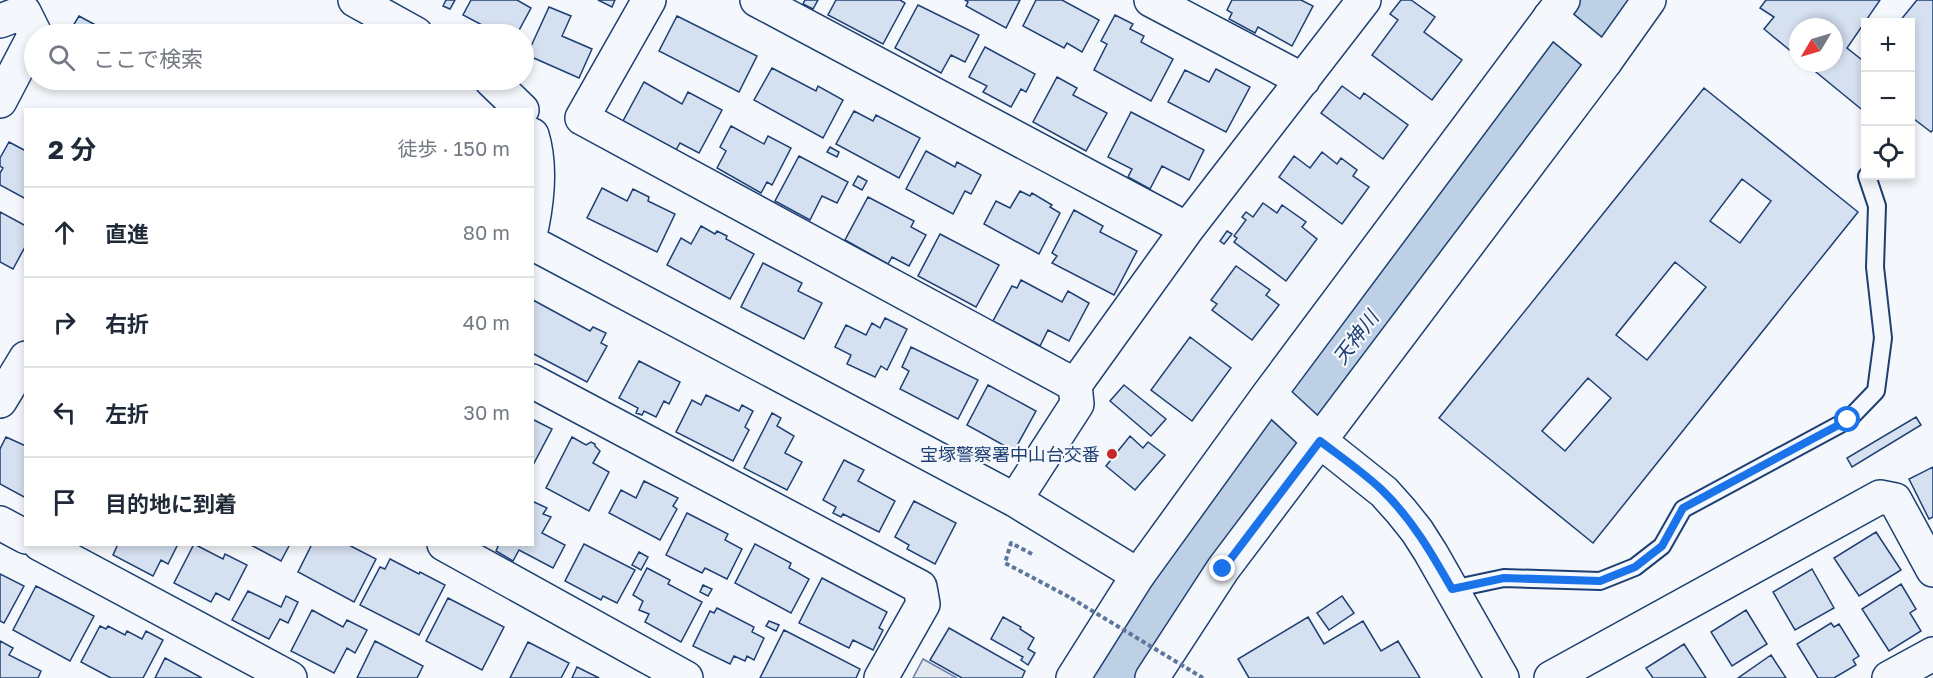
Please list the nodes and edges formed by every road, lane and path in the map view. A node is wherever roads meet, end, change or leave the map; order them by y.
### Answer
1 (355, 0) edge
2 (649, 0) edge
3 (757, 0) edge
4 (1151, 0) edge
5 (1364, 0) edge
6 (1649, 0) edge
7 (1557, 8) edge
8 (0, 21) edge
9 (30, 24) edge
10 (398, 24) edge
11 (24, 56) edge
12 (1605, 62) junction
13 (1303, 80) junction
14 (501, 90) edge
15 (0, 101) edge
16 (520, 108) edge
17 (534, 144) edge
18 (1868, 180) edge
19 (534, 217) edge
20 (1187, 229) junction
21 (534, 244) edge
22 (24, 361) edge
23 (534, 382) edge
24 (1075, 385) junction
25 (1275, 399) junction
26 (0, 401) edge
27 (1315, 435) junction
28 (1016, 500) junction
29 (0, 523) edge
30 (24, 536) edge
31 (44, 546) edge
32 (448, 546) edge
33 (1042, 560) dead end
34 (1933, 570) edge
35 (1138, 575) junction
36 (1452, 589) junction
37 (1933, 654) edge
38 (290, 678) edge
39 (686, 678) edge
40 (881, 678) edge
41 (1074, 678) edge
42 (1152, 678) edge
43 (1203, 678) edge
44 (1502, 678) edge
45 (1551, 678) edge
46 (1889, 678) edge

1 - 10 street
2 - 24 street
3 - 20 street
4 - 13 street
5 - 13 street
6 - 12 street
7 - 12 street
7 - 25 street
8 - 9 street
11 - 15 street
12 - 27 street
13 - 20 street
14 - 16 street
17 - 19 street
18 - 36 lane
20 - 24 street
21 - 28 street
22 - 26 street
23 - 40 street
24 - 28 street
25 - 27 street
25 - 35 street
27 - 36 street
27 - 42 street
28 - 35 street
29 - 30 street
31 - 38 street
32 - 39 street
33 - 43 path, bridge
34 - 45 street
35 - 41 street
36 - 44 street
37 - 46 street

